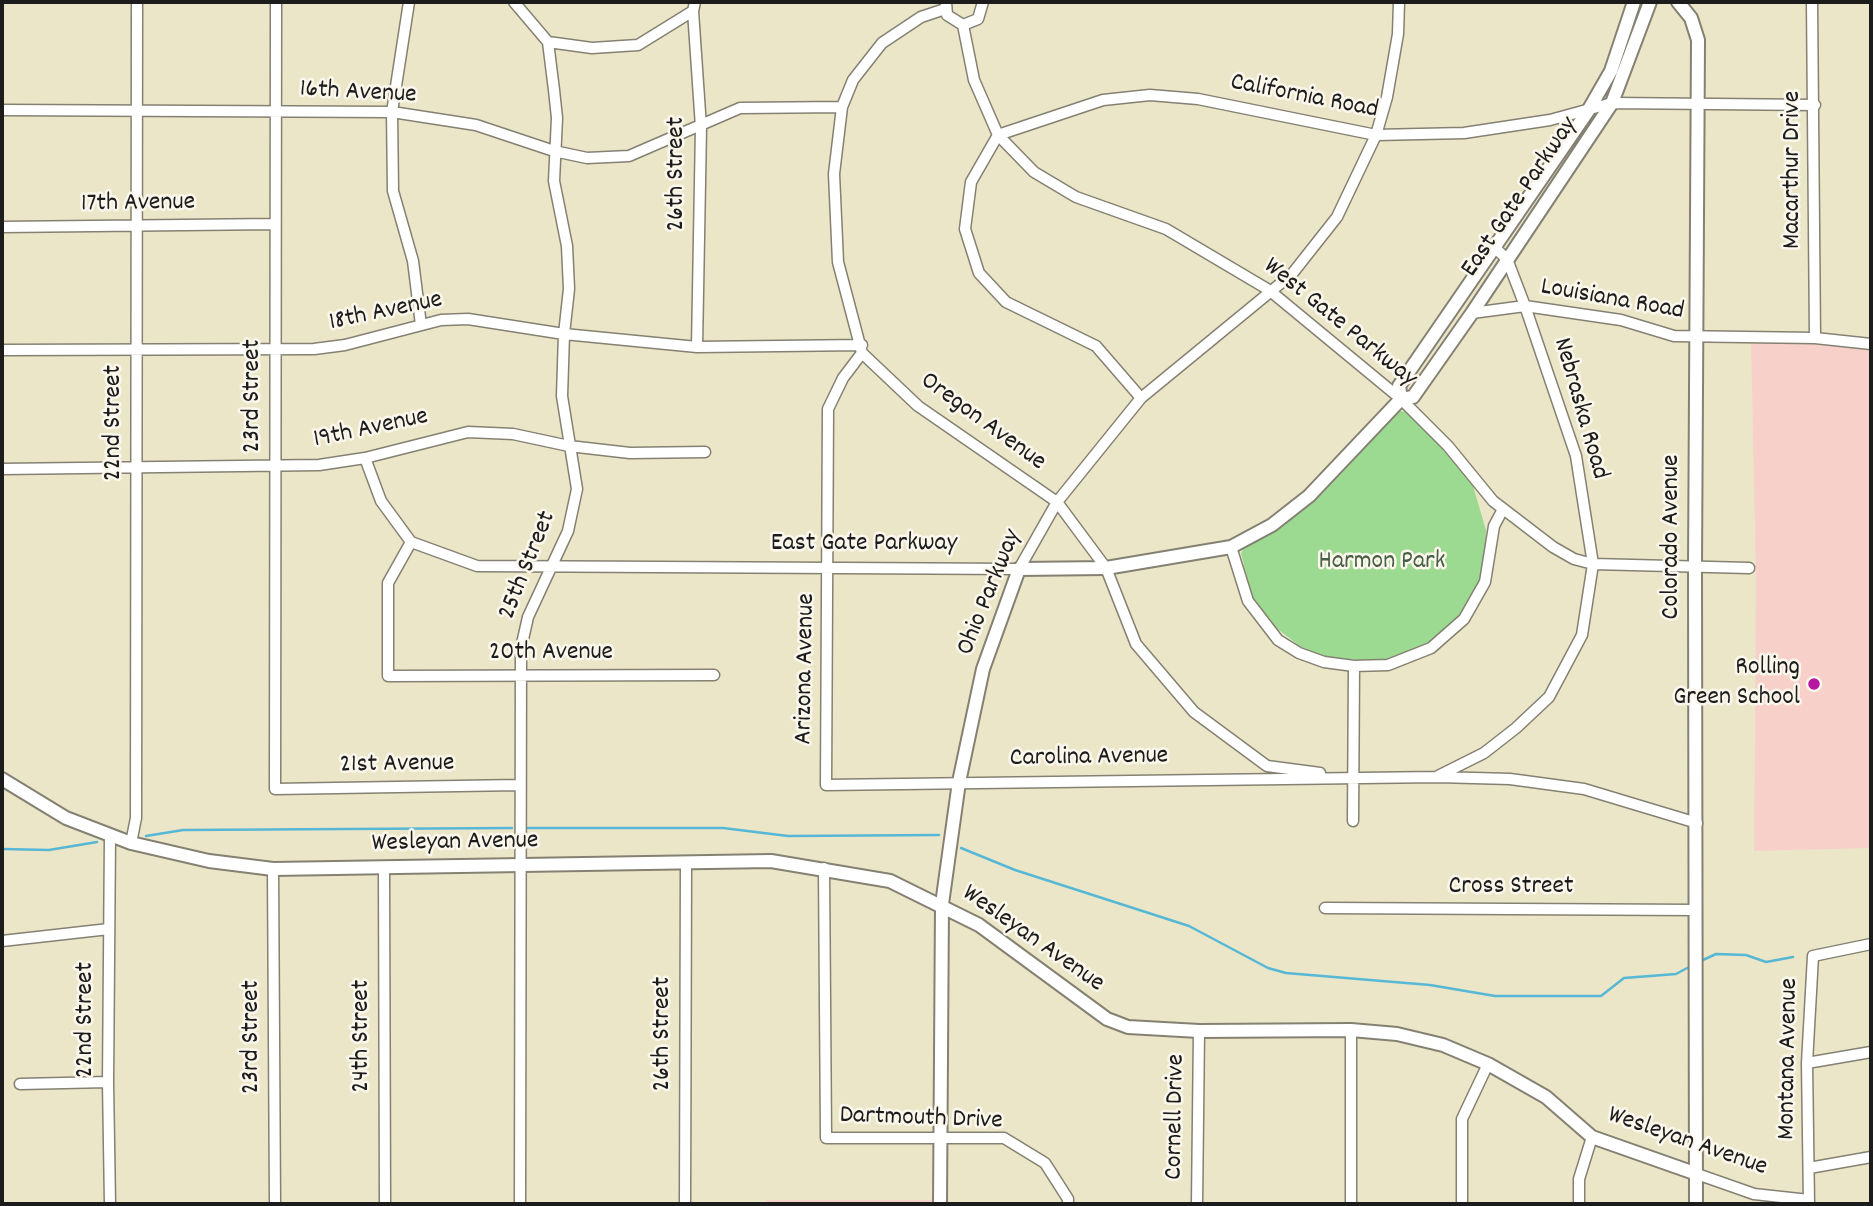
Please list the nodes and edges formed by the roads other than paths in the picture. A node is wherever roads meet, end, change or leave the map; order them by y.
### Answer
1 (137, 2) edge
2 (276, 2) edge
3 (409, 2) edge
4 (514, 2) edge
5 (983, 2) edge
6 (991, 2) edge
7 (1399, 2) edge
8 (1634, 2) edge
9 (1650, 2) edge
10 (1678, 2) edge
11 (1812, 2) edge
12 (945, 5) edge
13 (694, 6) edge
14 (963, 25) junction
15 (548, 42) junction
16 (1612, 103) junction
17 (1697, 103) junction
18 (1815, 105) junction
19 (842, 107) junction
20 (137, 108) junction
21 (2, 110) edge
22 (275, 111) junction
23 (1588, 111) junction
24 (392, 112) junction
25 (701, 127) junction
26 (998, 135) junction
27 (1376, 135) junction
28 (554, 151) junction
29 (275, 224) junction
30 (137, 226) junction
31 (2, 227) edge
32 (1494, 247) junction
33 (1507, 259) junction
34 (1269, 290) junction
35 (1525, 306) junction
36 (1472, 313) junction
37 (421, 325) junction
38 (564, 334) junction
39 (1698, 337) junction
40 (1815, 338) junction
41 (1871, 344) edge
42 (697, 347) junction
43 (275, 349) junction
44 (862, 349) junction
45 (2, 350) edge
46 (136, 350) junction
47 (1141, 398) junction
48 (1401, 399) junction
49 (569, 446) junction
50 (705, 452) dead end
51 (365, 458) junction
52 (275, 466) junction
53 (135, 467) junction
54 (2, 469) edge
55 (1056, 502) junction
56 (1503, 509) junction
57 (411, 542) junction
58 (1231, 547) junction
59 (1594, 564) junction
60 (553, 567) junction
61 (1695, 567) junction
62 (830, 568) junction
63 (1106, 568) junction
64 (1749, 568) dead end
65 (1019, 569) junction
66 (1354, 666) junction
67 (519, 675) junction
68 (714, 676) dead end
69 (1437, 776) junction
70 (1353, 778) junction
71 (2, 779) edge
72 (959, 782) junction
73 (519, 785) junction
74 (826, 785) joint
75 (275, 789) joint
76 (1353, 821) dead end
77 (1697, 822) junction
78 (110, 836) junction
79 (131, 843) junction
80 (686, 863) junction
81 (521, 866) junction
82 (384, 868) junction
83 (824, 868) junction
84 (274, 869) junction
85 (942, 904) junction
86 (1325, 908) dead end
87 (1696, 910) junction
88 (109, 929) junction
89 (2, 941) edge
90 (1871, 944) edge
91 (1351, 1030) junction
92 (1199, 1031) junction
93 (1871, 1052) edge
94 (1807, 1063) junction
95 (1488, 1064) junction
96 (108, 1082) junction
97 (20, 1084) dead end
98 (940, 1136) junction
99 (1592, 1137) junction
100 (1871, 1157) edge
101 (1809, 1168) junction
102 (1697, 1174) junction
103 (1809, 1202) edge
104 (110, 1204) edge
105 (275, 1204) edge
106 (385, 1204) edge
107 (520, 1204) edge
108 (685, 1204) edge
109 (940, 1204) edge
110 (1068, 1204) edge
111 (1197, 1204) edge
112 (1351, 1204) edge
113 (1462, 1204) edge
114 (1579, 1204) edge
115 (1696, 1204) edge

1 - 20 street, 22nd Street
2 - 22 street, 23rd Street
3 - 24 street
4 - 15 street
5 - 6 street
5 - 14 street
7 - 27 street, Ohio Parkway
8 - 23 street, East Gate Parkway
9 - 16 street, East Gate Parkway
10 - 17 street, Colorado Avenue
11 - 18 street, Macarthur Drive
12 - 14 street
12 - 19 street
13 - 15 street
13 - 25 street, 26th Street
14 - 26 street, West Gate Parkway
15 - 28 street, 25th Street
16 - 17 street, California Road
16 - 23 street, California Road
16 - 33 street, East Gate Parkway
17 - 18 street, California Road
17 - 39 street, Colorado Avenue
18 - 40 street, Macarthur Drive
19 - 25 street, 16th Avenue
19 - 44 street
20 - 21 street, 16th Avenue
20 - 22 street, 16th Avenue
20 - 30 street, 22nd Street
22 - 24 street, 16th Avenue
22 - 29 street, 23rd Street
23 - 27 street, California Road
23 - 32 street, East Gate Parkway
24 - 28 street, 16th Avenue
24 - 37 street
25 - 28 street, 16th Avenue
25 - 42 street, 26th Street
26 - 27 street, California Road
26 - 34 street, West Gate Parkway
26 - 47 street
27 - 34 street, Ohio Parkway
28 - 38 street, 25th Street
29 - 30 street, 17th Avenue
29 - 43 street, 23rd Street
30 - 31 street, 17th Avenue
30 - 46 street, 22nd Street
32 - 33 street, Nebraska Road
32 - 48 street, East Gate Parkway
33 - 35 street, Nebraska Road
33 - 36 street, East Gate Parkway
34 - 47 street, Ohio Parkway
34 - 48 street, West Gate Parkway
35 - 36 street, Louisiana Road
35 - 39 street, Louisiana Road
35 - 59 street, Nebraska Road
36 - 48 street, East Gate Parkway
37 - 38 street, 18th Avenue
37 - 43 street, 18th Avenue
38 - 42 street, 18th Avenue
38 - 49 street, 25th Street
39 - 40 street, Louisiana Road
39 - 61 street, Colorado Avenue
40 - 41 street, Louisiana Road
42 - 44 street, 18th Avenue
43 - 46 street, 18th Avenue
43 - 52 street, 23rd Street
44 - 55 street, Oregon Avenue
44 - 62 street, Arizona Avenue
45 - 46 street, 18th Avenue
46 - 53 street, 22nd Street
47 - 55 street, Ohio Parkway
48 - 56 street, West Gate Parkway
48 - 58 street, East Gate Parkway
49 - 50 street, 19th Avenue
49 - 51 street, 19th Avenue
49 - 60 street, 25th Street
51 - 52 street, 19th Avenue
51 - 57 street
52 - 53 street, 19th Avenue
52 - 75 street, 23rd Street
53 - 54 street, 19th Avenue
53 - 79 street, 22nd Street
55 - 63 street, Oregon Avenue
55 - 65 street, Ohio Parkway
56 - 59 street, West Gate Parkway
56 - 66 street
57 - 60 street, East Gate Parkway
57 - 67 street, 20th Avenue
58 - 63 street, East Gate Parkway
58 - 66 street
59 - 61 street, West Gate Parkway
59 - 69 street, Nebraska Road
60 - 62 street, East Gate Parkway
60 - 67 street, 25th Street
61 - 64 street, West Gate Parkway
61 - 77 street, Colorado Avenue
62 - 65 street, East Gate Parkway
62 - 74 street, Arizona Avenue
63 - 65 street, East Gate Parkway
63 - 70 street, Oregon Avenue
65 - 72 street, Ohio Parkway
66 - 70 street
67 - 68 street, 20th Avenue
67 - 73 street, 25th Street
69 - 70 street, Carolina Avenue
69 - 77 street, Carolina Avenue
70 - 72 street, Carolina Avenue
70 - 76 street
71 - 78 street, Wesleyan Avenue
72 - 74 street, Carolina Avenue
72 - 85 street, Ohio Parkway
73 - 75 street, 21st Avenue
73 - 81 street, 25th Street
77 - 87 street, Colorado Avenue
78 - 79 street, Wesleyan Avenue
78 - 88 street, 22nd Street
79 - 84 street, Wesleyan Avenue
80 - 81 street, Wesleyan Avenue
80 - 83 street, Wesleyan Avenue
80 - 108 street, 26th Street
81 - 82 street, Wesleyan Avenue
81 - 107 street, 25th Street
82 - 84 street, Wesleyan Avenue
82 - 106 street, 24th Street
83 - 85 street, Wesleyan Avenue
83 - 98 street, Dartmouth Drive
84 - 105 street, 23rd Street
85 - 92 street, Wesleyan Avenue
85 - 98 street, Ohio Parkway
86 - 87 street, Cross Street
87 - 102 street, Colorado Avenue
88 - 89 street
88 - 96 street, 22nd Street
90 - 94 street, Montana Avenue
91 - 92 street, Wesleyan Avenue
91 - 95 street, Wesleyan Avenue
91 - 112 street
92 - 111 street, Cornell Drive
93 - 94 street
94 - 101 street, Montana Avenue
95 - 99 street, Wesleyan Avenue
95 - 113 street
96 - 97 street
96 - 104 street, 22nd Street
98 - 109 street, Ohio Parkway
98 - 110 street, Dartmouth Drive
99 - 102 street, Wesleyan Avenue
99 - 114 street
100 - 101 street
101 - 103 street, Montana Avenue
102 - 103 street, Wesleyan Avenue
102 - 115 street, Colorado Avenue

